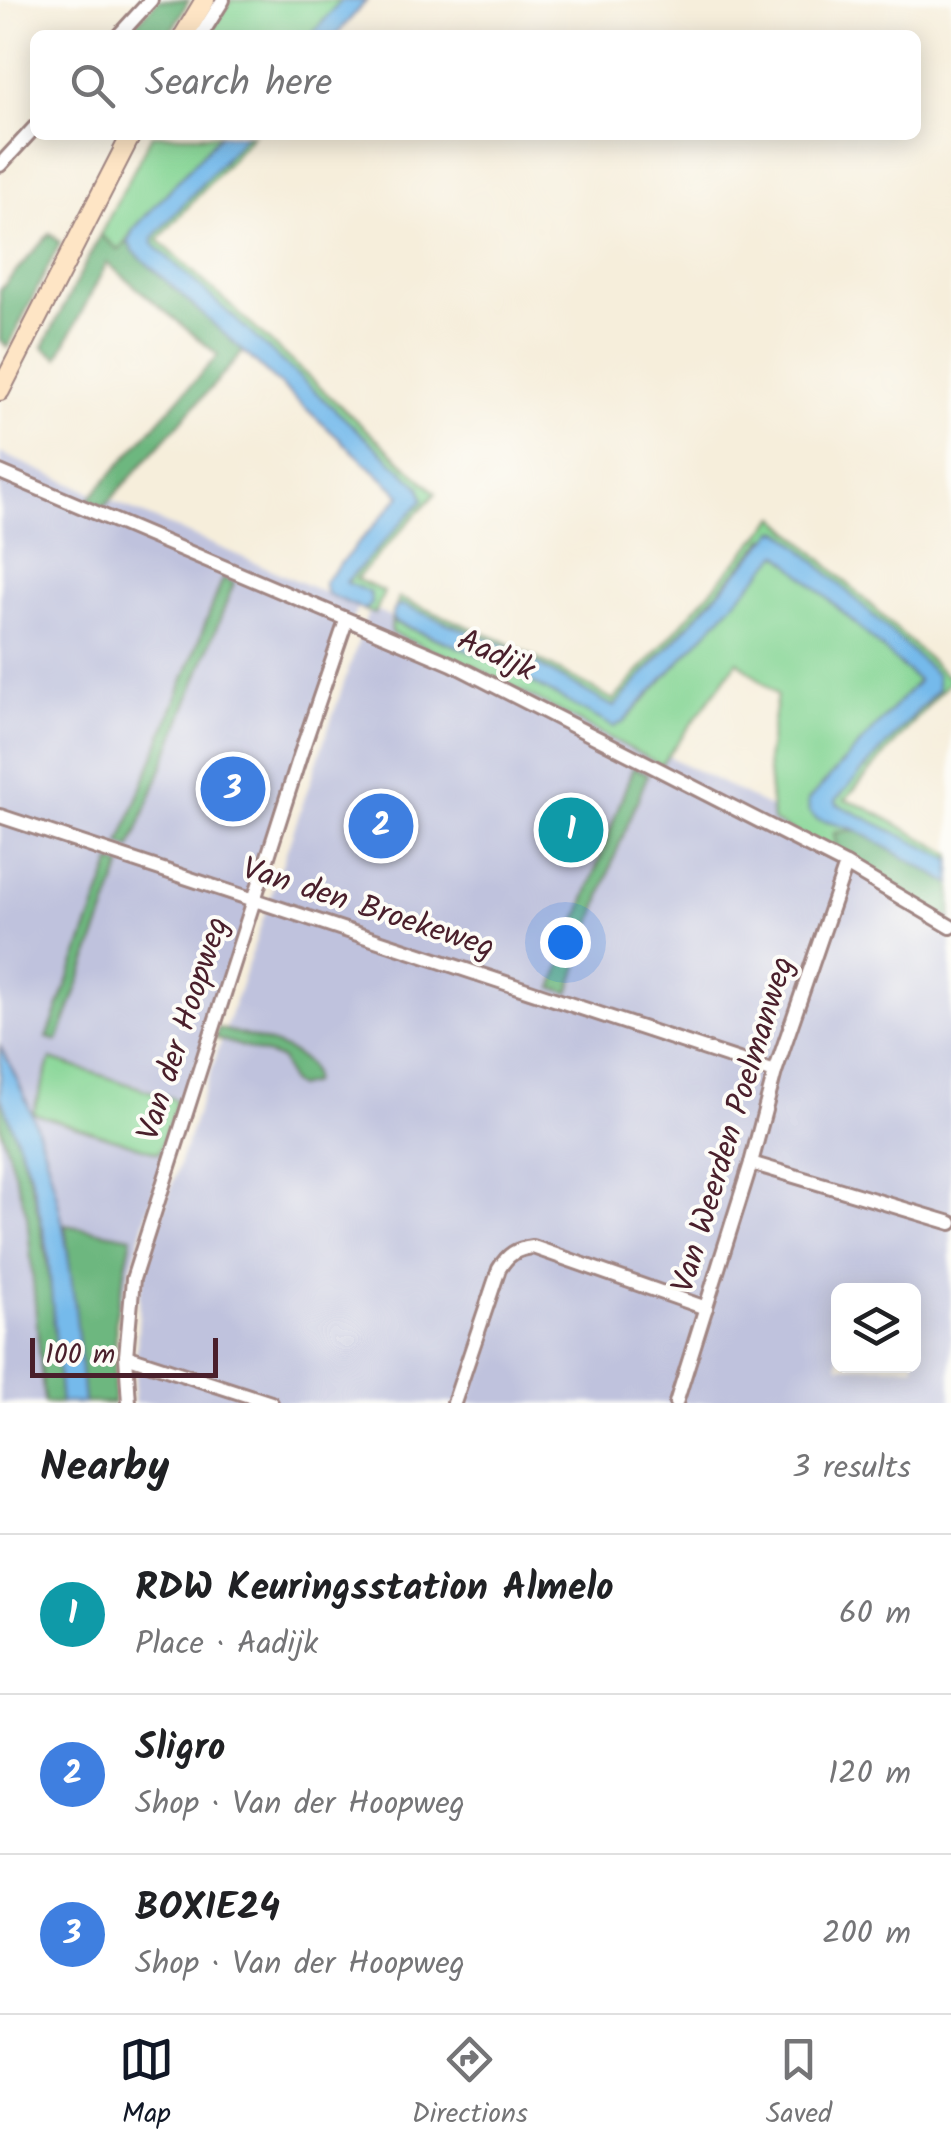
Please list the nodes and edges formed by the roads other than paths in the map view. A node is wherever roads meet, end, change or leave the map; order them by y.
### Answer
1 (151, 0) edge
2 (206, 0) edge
3 (224, 0) edge
4 (124, 30) edge
5 (187, 30) edge
6 (204, 30) edge
7 (30, 132) edge
8 (128, 140) edge
9 (3, 157) edge
10 (0, 392) edge
11 (0, 472) edge
12 (346, 621) junction
13 (0, 816) edge
14 (846, 865) junction
15 (255, 900) junction
16 (951, 927) edge
17 (775, 1072) junction
18 (751, 1163) junction
19 (951, 1222) edge
20 (706, 1308) junction
21 (126, 1356) junction
22 (129, 1403) edge
23 (271, 1403) edge
24 (454, 1403) edge
25 (676, 1403) edge

1 - 4 street
2 - 5 main road
3 - 6 street
7 - 9 street
8 - 10 main road
11 - 12 street, Aadijk
12 - 14 street, Aadijk
12 - 15 street, Van der Hoopweg
13 - 15 street, Van den Broekeweg
14 - 16 street, Aadijk
14 - 17 street, Van Weerden Poelmanweg
15 - 17 street, Van den Broekeweg
15 - 21 street, Van der Hoopweg
17 - 18 street, Van Weerden Poelmanweg
18 - 19 street
18 - 20 street, Van Weerden Poelmanweg
20 - 24 street
20 - 25 street, Van Weerden Poelmanweg
21 - 22 street, Van der Hoopweg
21 - 23 street

